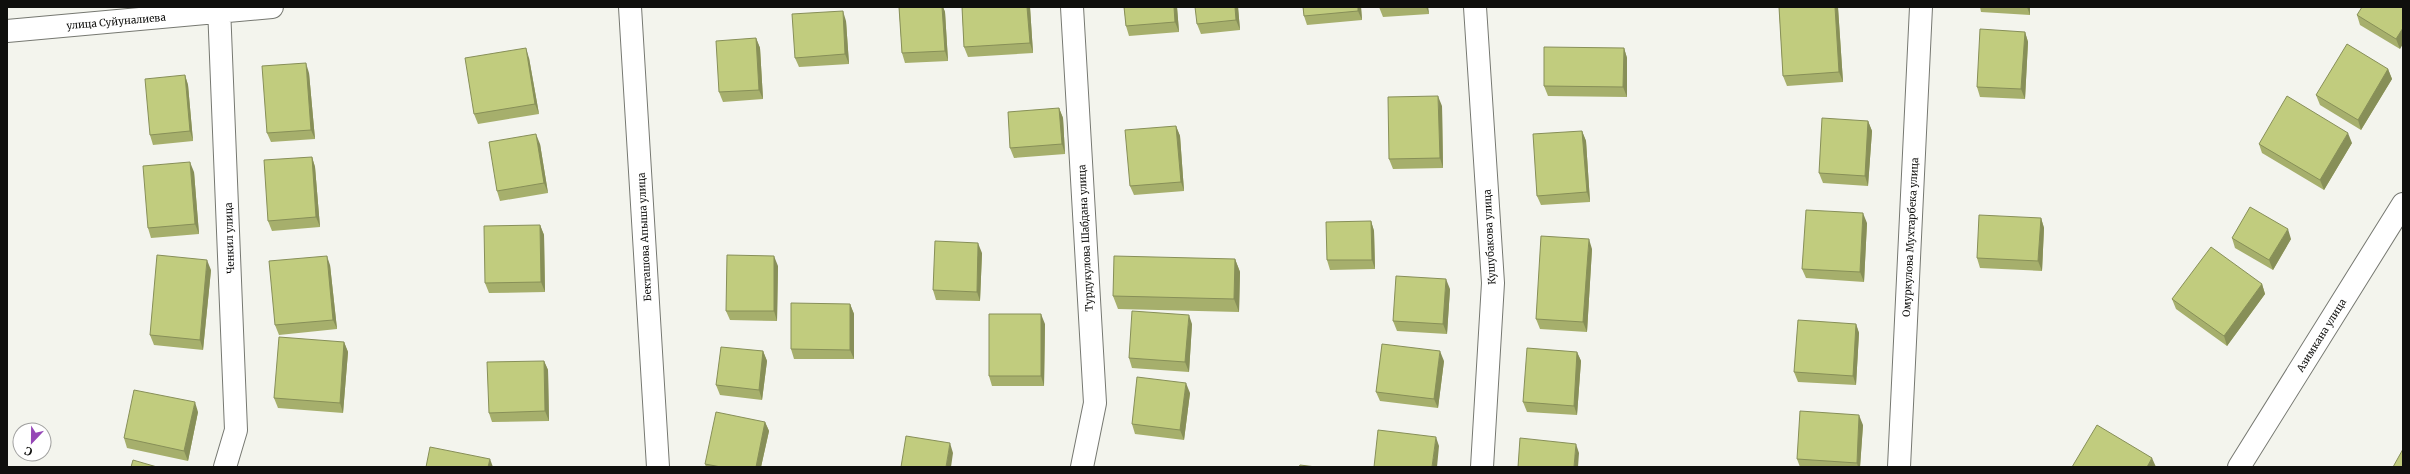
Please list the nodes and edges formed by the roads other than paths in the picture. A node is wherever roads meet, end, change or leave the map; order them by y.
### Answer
1 (272, 7) edge
2 (630, 7) edge
3 (1072, 7) edge
4 (1474, 7) edge
5 (1921, 7) edge
6 (220, 9) edge
7 (7, 31) edge
8 (2403, 204) edge
9 (224, 467) edge
10 (658, 467) edge
11 (1082, 467) edge
12 (1482, 467) edge
13 (1899, 467) edge
14 (2239, 467) edge

1 - 6 street, улица Суйуналиева
2 - 10 street, Бекташова Апыша улица
3 - 11 street, Турдукулова Шабдана улица
4 - 12 street, Кушубакова улица
5 - 13 street, Омуркулова Мухтарбека улица
6 - 7 street, улица Суйуналиева
6 - 9 street, Ченкил улица
8 - 14 street, Азимкана улица

